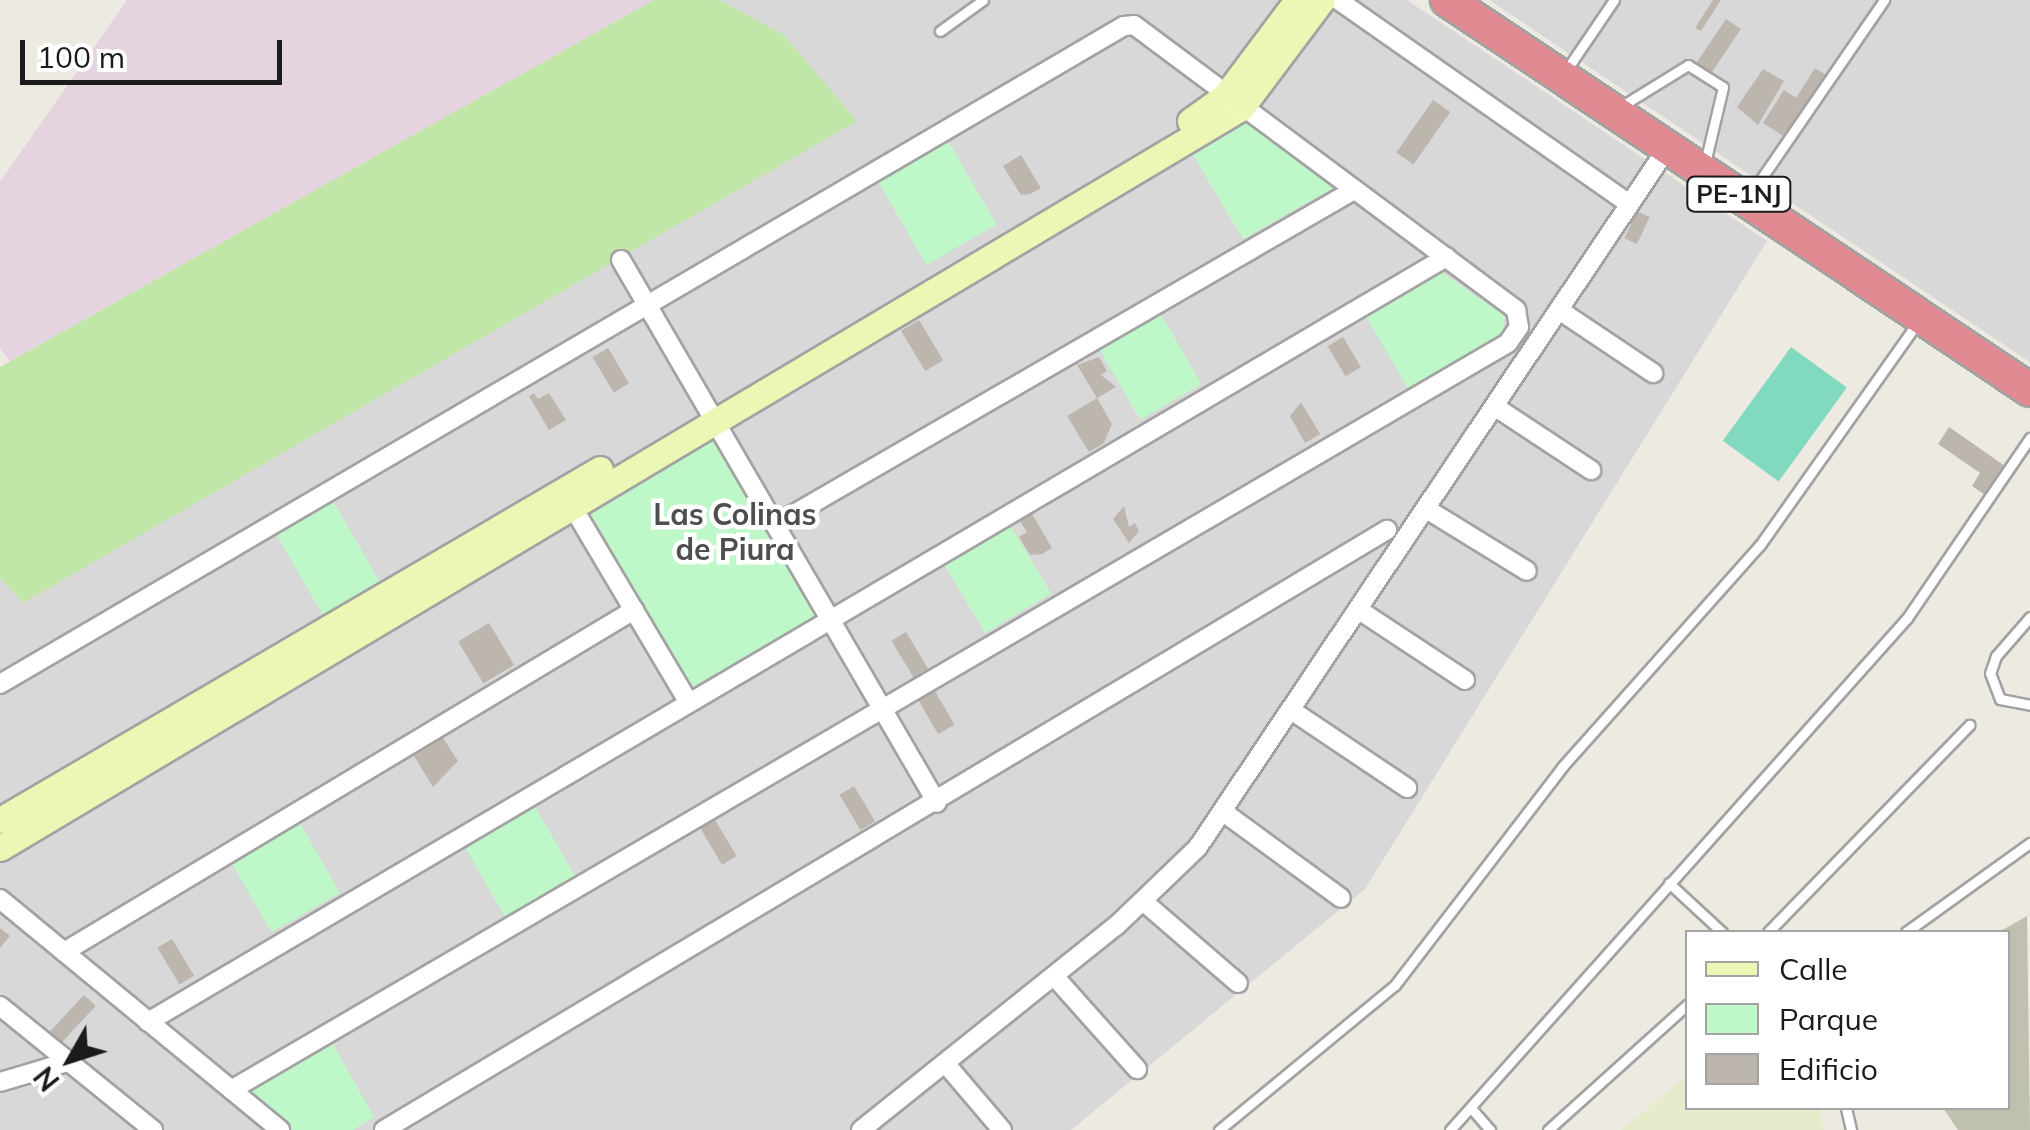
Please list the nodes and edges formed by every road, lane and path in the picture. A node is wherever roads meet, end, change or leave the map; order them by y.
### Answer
1 (984, 0) edge
2 (1297, 0) edge
3 (1322, 0) edge
4 (1338, 0) edge
5 (1447, 0) edge
6 (1614, 0) edge
7 (1884, 0) edge
8 (940, 31) dead end
9 (1562, 76) junction
10 (1233, 102) junction
11 (1613, 110) junction
12 (1668, 147) junction
13 (1704, 170) junction
14 (1354, 190) junction
15 (1747, 200) junction
16 (1629, 204) junction
17 (1446, 257) junction
18 (621, 260) dead end
19 (646, 302) junction
20 (1562, 312) junction
21 (1922, 317) junction
22 (1654, 373) dead end
23 (2030, 390) edge
24 (1497, 408) junction
25 (710, 413) junction
26 (2030, 438) edge
27 (1590, 470) dead end
28 (572, 506) junction
29 (1428, 510) junction
30 (775, 525) junction
31 (1387, 530) dead end
32 (1526, 571) dead end
33 (634, 610) junction
34 (1359, 610) junction
35 (2030, 618) edge
36 (830, 619) junction
37 (1466, 680) dead end
38 (0, 684) edge
39 (688, 701) junction
40 (2030, 705) edge
41 (883, 710) junction
42 (1291, 710) junction
43 (1969, 724) dead end
44 (1407, 788) dead end
45 (937, 803) junction
46 (1222, 811) junction
47 (0, 820) edge
48 (2030, 844) edge
49 (0, 848) edge
50 (1668, 883) junction
51 (1341, 898) dead end
52 (0, 899) edge
53 (1144, 902) junction
54 (1720, 930) edge
55 (1770, 930) edge
56 (1909, 930) edge
57 (64, 952) junction
58 (1054, 976) junction
59 (1238, 983) dead end
60 (0, 1006) edge
61 (1685, 1007) edge
62 (148, 1022) junction
63 (68, 1062) junction
64 (946, 1063) junction
65 (1137, 1069) dead end
66 (0, 1082) edge
67 (231, 1090) junction
68 (1471, 1108) junction
69 (153, 1130) edge
70 (280, 1130) edge
71 (384, 1130) edge
72 (861, 1130) edge
73 (1002, 1130) edge
74 (1220, 1130) edge
75 (1450, 1130) edge
76 (1490, 1130) edge
77 (1548, 1130) edge

1 - 8 lane
2 - 10 street
3 - 10 street
4 - 16 street
5 - 9 highway, PE-1NJ
6 - 9 lane
7 - 15 lane
9 - 11 highway, PE-1NJ
10 - 14 street
10 - 19 street
10 - 25 street
11 - 12 highway, PE-1NJ
11 - 13 lane
12 - 13 highway, PE-1NJ
12 - 16 street
13 - 15 highway, PE-1NJ
14 - 17 street
14 - 30 street
15 - 21 highway, PE-1NJ
16 - 20 street
17 - 36 street
17 - 41 street
18 - 19 street
19 - 25 street
19 - 38 street
20 - 22 street
20 - 24 street
21 - 23 highway, PE-1NJ
21 - 74 lane
24 - 27 street
24 - 29 street
25 - 28 street
25 - 30 street
25 - 47 street
26 - 50 lane
28 - 33 street
28 - 49 street
29 - 32 street
29 - 34 street
30 - 36 street
31 - 45 street
33 - 39 street
33 - 57 street
34 - 37 street
34 - 42 street
35 - 40 lane
36 - 39 street
36 - 41 street
39 - 62 street
41 - 45 street
41 - 67 street
42 - 44 street
42 - 46 street
43 - 55 lane
45 - 71 street
46 - 51 street
46 - 53 street
48 - 56 lane
50 - 54 lane
50 - 68 lane
52 - 57 street
53 - 58 street
53 - 59 street
57 - 62 street
58 - 64 street
58 - 65 street
60 - 63 street
61 - 77 lane
62 - 67 street
63 - 66 street
63 - 69 street
64 - 72 street
64 - 73 street
67 - 70 street
68 - 75 lane
68 - 76 lane

